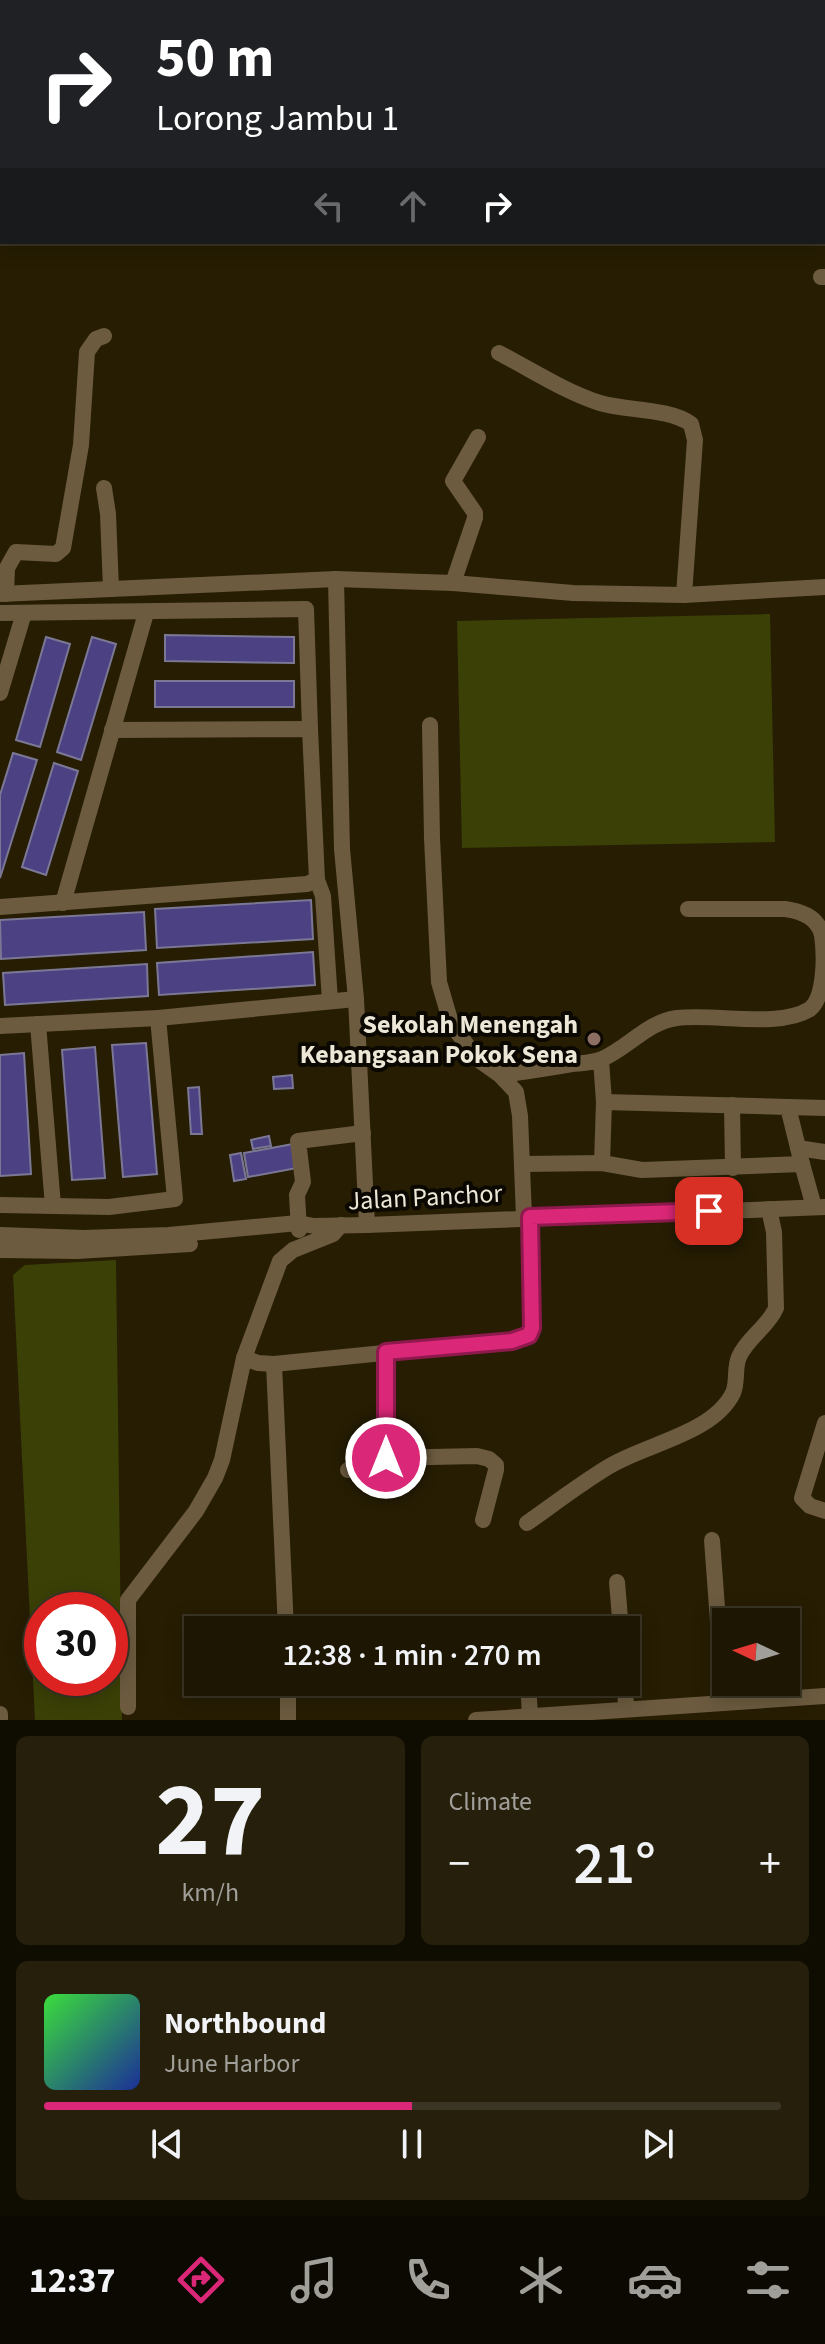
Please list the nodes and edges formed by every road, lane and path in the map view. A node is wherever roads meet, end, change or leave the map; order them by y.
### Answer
1 (104, 336) dead end
2 (499, 353) dead end
3 (478, 437) dead end
4 (104, 488) dead end
5 (336, 579) junction
6 (453, 583) junction
7 (825, 587) edge
8 (111, 589) junction
9 (3, 594) edge
10 (684, 595) junction
11 (0, 613) edge
12 (24, 613) junction
13 (146, 613) junction
14 (0, 693) edge
15 (430, 725) dead end
16 (310, 729) junction
17 (112, 730) junction
18 (317, 880) junction
19 (63, 903) junction
20 (0, 907) edge
21 (688, 909) dead end
22 (356, 999) junction
23 (330, 1001) junction
24 (158, 1018) junction
25 (38, 1024) junction
26 (0, 1026) edge
27 (601, 1060) junction
28 (500, 1075) junction
29 (604, 1102) junction
30 (732, 1105) junction
31 (788, 1107) junction
32 (825, 1108) edge
33 (363, 1133) junction
34 (825, 1152) edge
35 (800, 1156) junction
36 (602, 1163) junction
37 (523, 1164) junction
38 (733, 1168) junction
39 (0, 1205) edge
40 (53, 1206) junction
41 (819, 1207) edge
42 (769, 1209) junction
43 (527, 1217) junction
44 (341, 1225) junction
45 (367, 1225) junction
46 (304, 1227) junction
47 (2, 1239) edge
48 (32, 1250) junction
49 (0, 1263) edge
50 (386, 1352) junction
51 (244, 1358) junction
52 (274, 1364) junction
53 (825, 1423) edge
54 (386, 1458) junction
55 (348, 1470) dead end
56 (825, 1511) edge
57 (483, 1520) dead end
58 (527, 1523) dead end
59 (712, 1540) dead end
60 (617, 1582) dead end
61 (285, 1616) edge
62 (620, 1616) edge
63 (288, 1696) edge
64 (529, 1696) edge
65 (626, 1696) edge
66 (825, 1696) edge
67 (724, 1702) junction
68 (128, 1707) dead end
69 (626, 1708) junction
70 (530, 1716) junction
71 (288, 1720) edge
72 (476, 1720) edge

1 - 9 street
2 - 10 street
3 - 6 street
4 - 8 street
5 - 6 street
5 - 8 street
5 - 22 street
6 - 10 street
7 - 10 street
8 - 9 street
11 - 12 street
12 - 13 street
12 - 14 street
13 - 16 street
13 - 17 street
15 - 28 street
16 - 17 street
16 - 18 street
17 - 19 street
18 - 19 street
18 - 23 street
19 - 20 street
21 - 27 street
22 - 23 street
22 - 33 street
23 - 24 street
24 - 25 street
24 - 40 street
25 - 26 street
25 - 40 street
27 - 28 street
27 - 29 street
28 - 37 street
29 - 30 street
29 - 36 street
30 - 31 street
30 - 38 street
31 - 32 street
31 - 35 street
33 - 45 street
33 - 46 street
34 - 35 street
35 - 38 street
35 - 41 street
36 - 37 street
36 - 38 street
37 - 43 street
39 - 40 street
41 - 42 street, Jalan Panchor
42 - 43 street, Jalan Panchor
42 - 58 street
43 - 45 street, Jalan Panchor
43 - 50 street
44 - 45 street, Jalan Panchor
44 - 46 street, Jalan Panchor
44 - 51 street
46 - 47 street, Jalan Panchor
46 - 48 street, Jalan Panchor
47 - 48 street, Jalan Panchor
48 - 49 street
50 - 52 street
50 - 54 street
51 - 52 street
51 - 68 street
52 - 61 street
53 - 56 street
54 - 55 street
54 - 57 street
59 - 67 street
60 - 62 street
63 - 71 street
64 - 70 street
65 - 69 street
66 - 67 street
67 - 69 street
69 - 70 street
70 - 72 street

